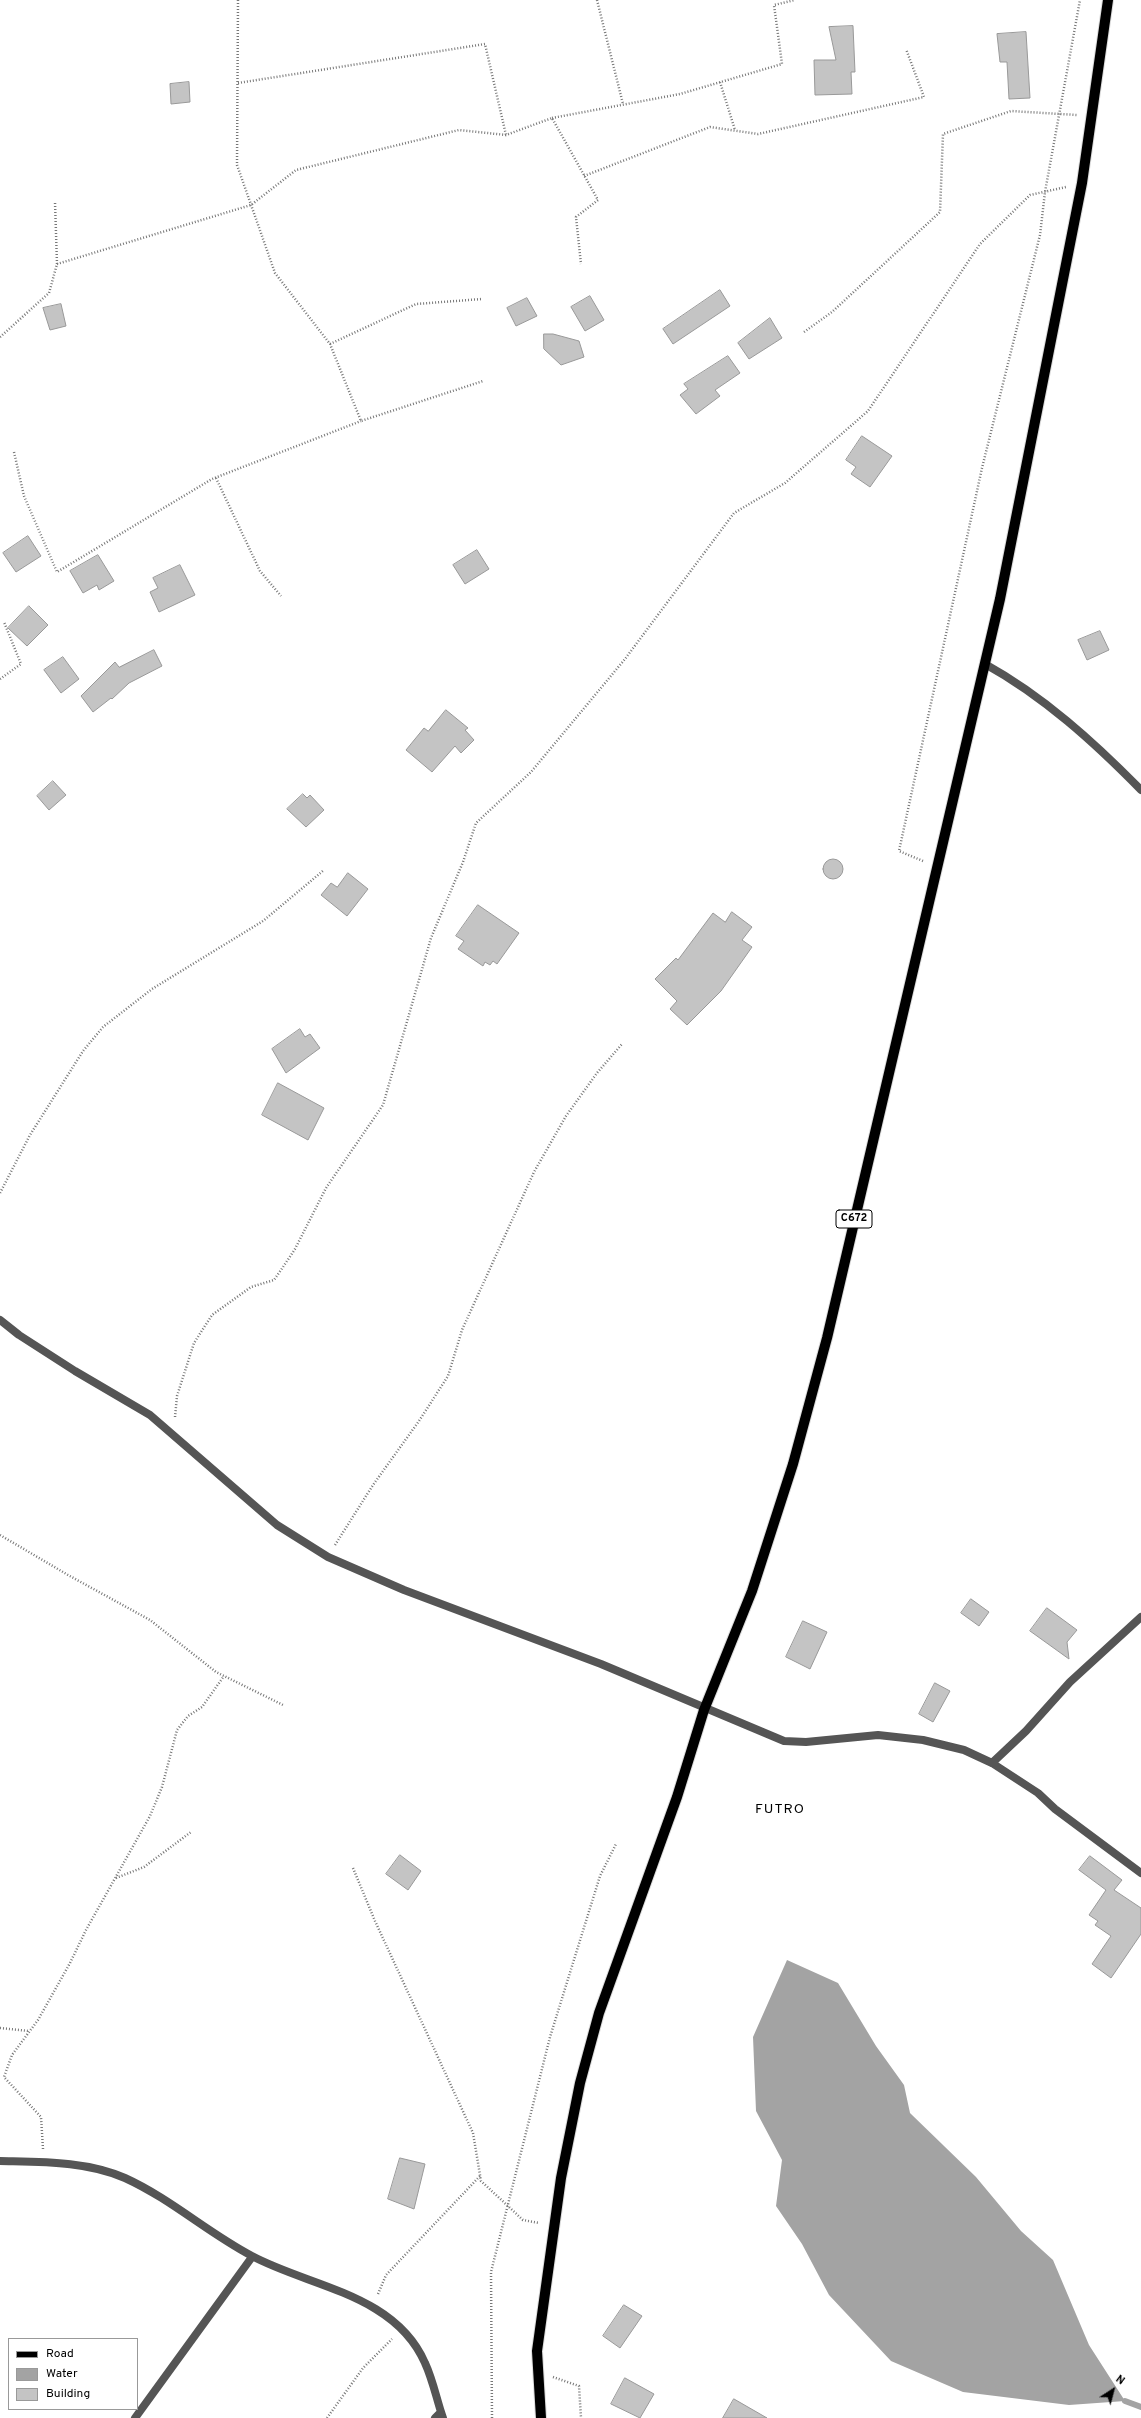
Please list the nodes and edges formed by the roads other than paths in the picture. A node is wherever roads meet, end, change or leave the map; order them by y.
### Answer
1 (1108, 0) edge
2 (985, 664) junction
3 (1141, 790) edge
4 (0, 1320) edge
5 (1141, 1617) edge
6 (704, 1710) junction
7 (992, 1763) junction
8 (1141, 1873) edge
9 (0, 2161) edge
10 (252, 2257) junction
11 (440, 2416) edge
12 (135, 2418) edge
13 (542, 2418) edge

1 - 2 main road, C672
2 - 3 street
2 - 6 main road, C672
4 - 6 street
5 - 7 street
6 - 7 street
6 - 13 main road, C672
7 - 8 street
9 - 10 street
10 - 11 street
10 - 12 street

